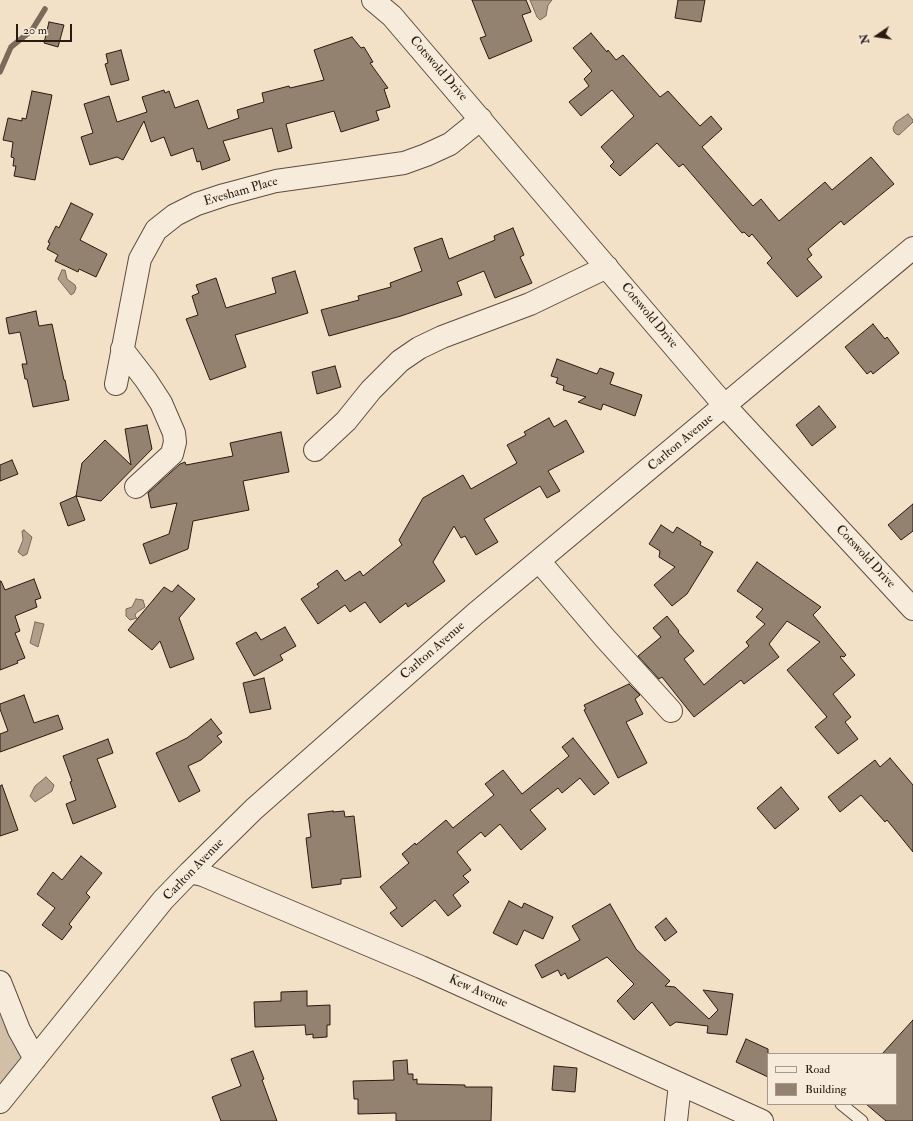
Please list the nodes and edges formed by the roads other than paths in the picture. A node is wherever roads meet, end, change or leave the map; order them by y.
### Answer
1 (374, 0) edge
2 (390, 8) edge
3 (481, 119) junction
4 (913, 248) edge
5 (607, 267) junction
6 (122, 349) junction
7 (116, 384) dead end
8 (725, 406) junction
9 (315, 450) dead end
10 (136, 487) dead end
11 (539, 561) junction
12 (913, 609) edge
13 (671, 711) dead end
14 (190, 872) junction
15 (1, 990) edge
16 (35, 1059) junction
17 (680, 1084) junction
18 (0, 1102) edge
19 (842, 1105) edge
20 (676, 1121) edge
21 (762, 1121) edge
22 (862, 1121) edge

1 - 2 street, Cotswold Drive
2 - 3 street, Cotswold Drive
3 - 5 street, Cotswold Drive
3 - 6 street, Evesham Place
4 - 8 street, Carlton Avenue
5 - 8 street, Cotswold Drive
5 - 9 street
6 - 7 street, Evesham Place
6 - 10 street
8 - 11 street, Carlton Avenue
8 - 12 street, Cotswold Drive
11 - 13 street
11 - 14 street, Carlton Avenue
14 - 16 street, Carlton Avenue
14 - 17 street, Kew Avenue
15 - 16 street
16 - 18 street, Carlton Avenue
17 - 20 street
17 - 21 street, Kew Avenue
19 - 22 lane

